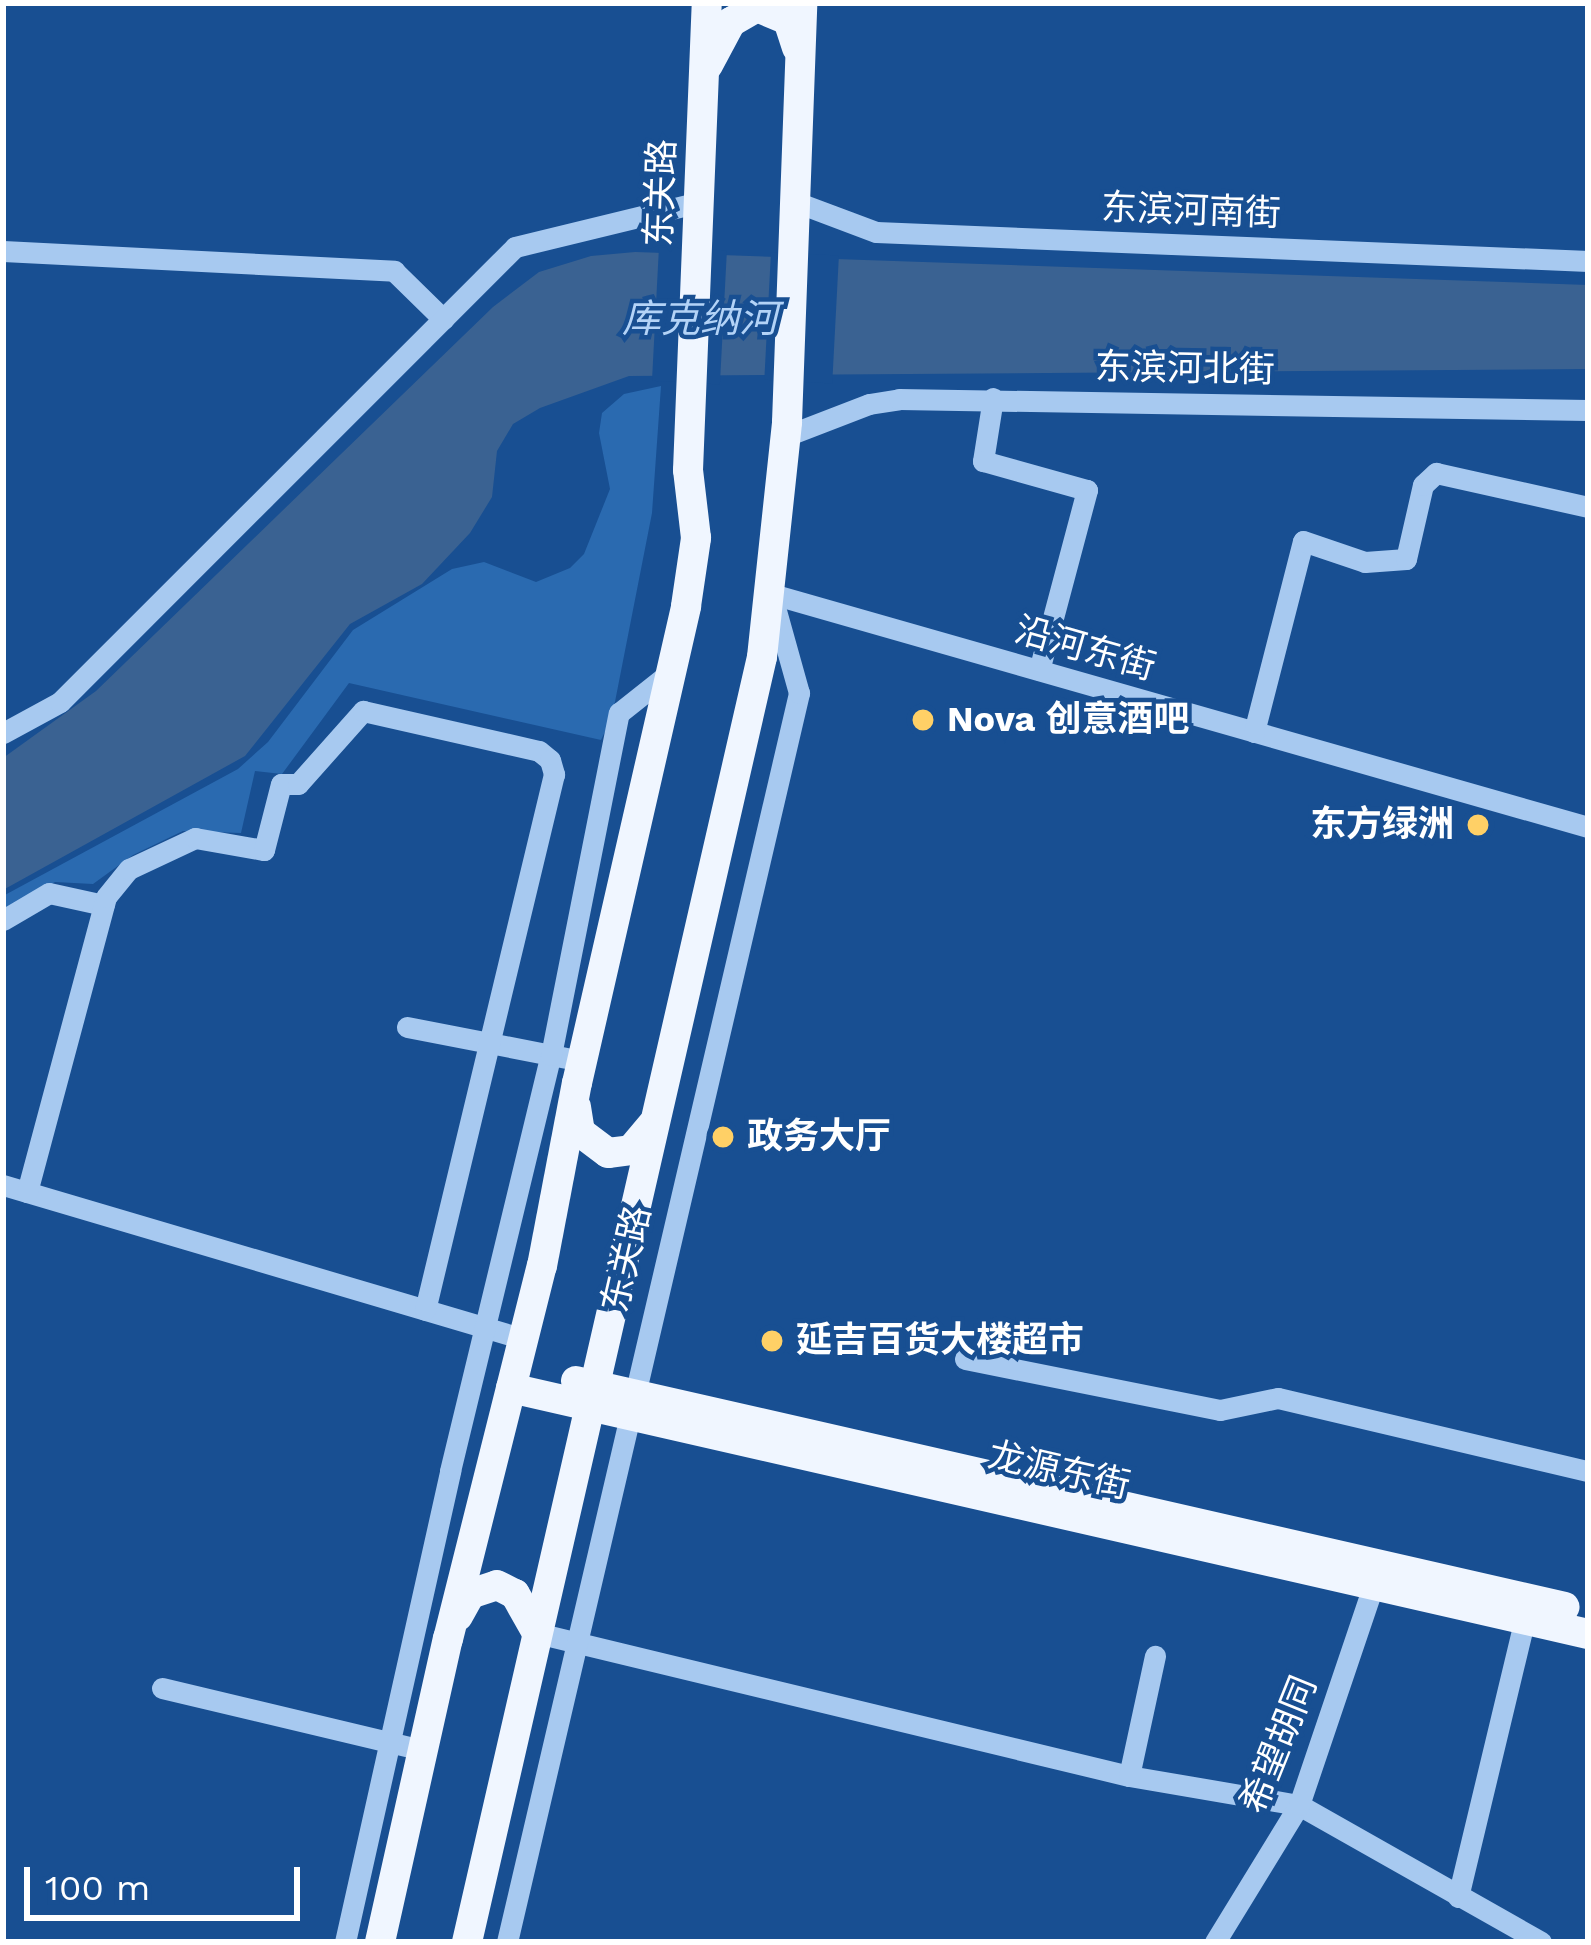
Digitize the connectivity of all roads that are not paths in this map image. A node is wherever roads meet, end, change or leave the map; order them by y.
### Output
1 (707, 3) edge
2 (802, 3) edge
3 (800, 66) junction
4 (704, 72) junction
5 (699, 202) junction
6 (796, 213) junction
7 (3, 251) edge
8 (1588, 261) edge
9 (442, 319) junction
10 (993, 398) junction
11 (1588, 410) edge
12 (787, 429) junction
13 (1588, 507) edge
14 (772, 594) junction
15 (1039, 670) junction
16 (673, 671) junction
17 (1254, 732) junction
18 (3, 733) edge
19 (1588, 827) edge
20 (104, 905) junction
21 (3, 920) edge
22 (407, 1027) dead end
23 (489, 1043) junction
24 (551, 1054) junction
25 (580, 1072) junction
26 (656, 1114) junction
27 (3, 1184) edge
28 (27, 1192) junction
29 (425, 1310) junction
30 (487, 1328) junction
31 (965, 1359) dead end
32 (517, 1365) junction
33 (592, 1395) junction
34 (633, 1404) junction
35 (1588, 1471) edge
36 (1377, 1572) junction
37 (1588, 1612) edge
38 (1525, 1618) junction
39 (537, 1633) junction
40 (1588, 1634) edge
41 (448, 1639) junction
42 (577, 1643) junction
43 (1154, 1656) dead end
44 (162, 1688) dead end
45 (390, 1742) junction
46 (423, 1750) junction
47 (1129, 1776) junction
48 (1299, 1805) junction
49 (1458, 1897) junction
50 (346, 1942) edge
51 (380, 1942) edge
52 (467, 1942) edge
53 (507, 1942) edge
54 (1215, 1942) edge
55 (1541, 1942) edge

1 - 4 main road, 东关路
2 - 3 main road, 东关路
3 - 4 main road
3 - 6 main road, 东关路
4 - 5 main road, 东关路
5 - 9 street
5 - 16 main road, 东关路
6 - 8 street, 东滨河南街
6 - 12 main road, 东关路
7 - 9 street
9 - 18 street
10 - 11 street, 东滨河北街
10 - 12 street, 东滨河北街
10 - 15 street
12 - 14 main road, 东关路
13 - 17 street
14 - 15 street, 沿河东街
14 - 26 main road, 东关路
14 - 34 street, 东关路
15 - 17 street, 沿河东街
16 - 24 street
16 - 25 main road, 东关路
17 - 19 street, 沿河东街
20 - 21 street
20 - 23 street
20 - 28 street
22 - 23 street
23 - 24 street
23 - 29 street
24 - 25 street
24 - 30 street
25 - 26 main road
25 - 32 main road, 东关路
26 - 33 main road, 东关路
27 - 28 street
28 - 29 street
29 - 30 street
30 - 32 street
30 - 45 street
31 - 35 street
32 - 33 main road, 龙源东街
32 - 41 main road, 东关路
33 - 34 main road, 龙源东街
33 - 39 main road, 东关路
34 - 36 main road, 龙源东街
34 - 42 street, 东关路
36 - 37 main road, 龙源东街
36 - 38 main road, 龙源东街
36 - 48 street, 希望胡同
38 - 40 main road, 龙源东街
38 - 49 street
39 - 41 main road
39 - 42 street
39 - 52 main road, 东关路
41 - 46 main road, 东关路
42 - 47 street
42 - 53 street, 东关路
43 - 47 street
44 - 45 street
45 - 46 street
45 - 50 street
46 - 51 main road, 东关路
47 - 48 street
48 - 49 street
48 - 54 street, 希望胡同
49 - 55 street

